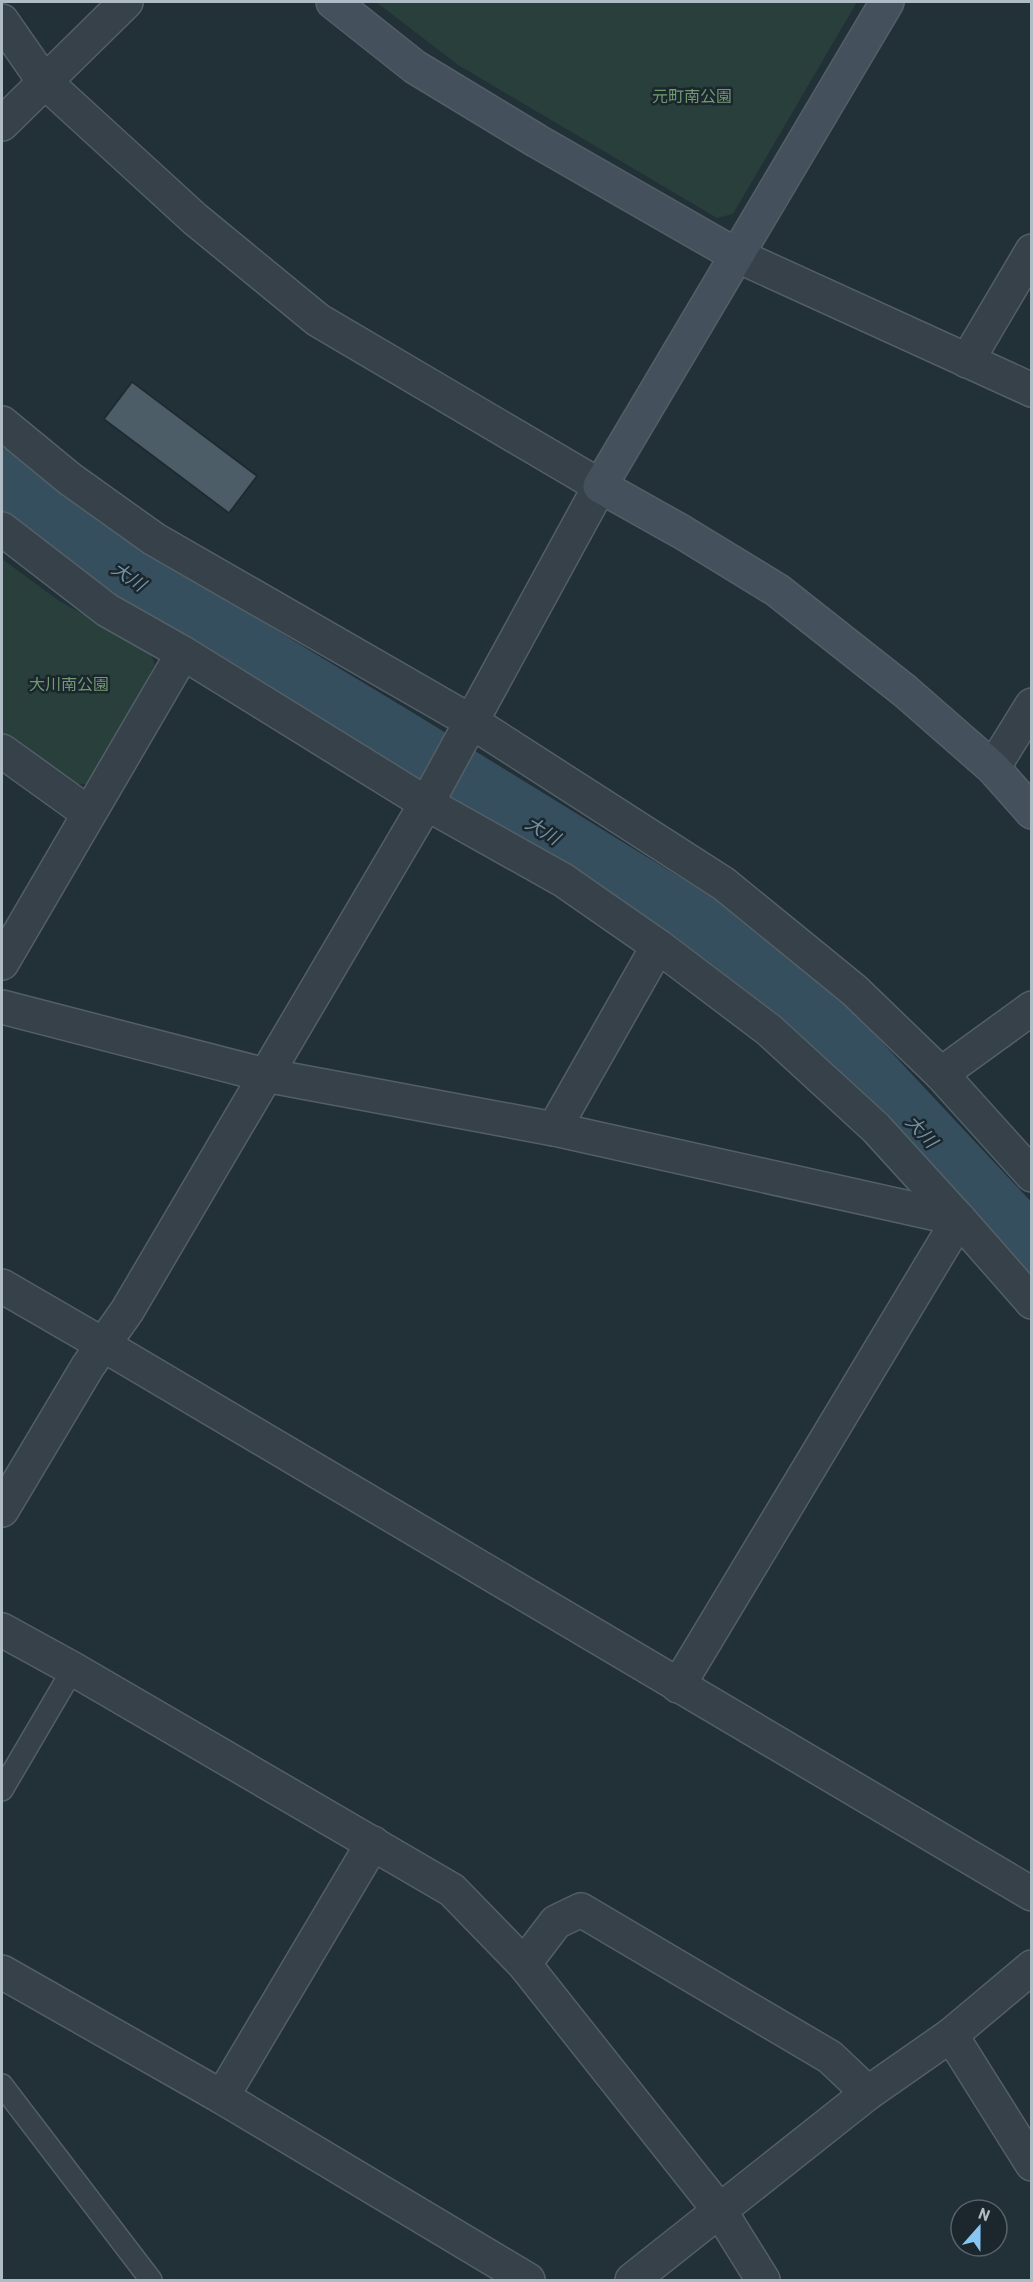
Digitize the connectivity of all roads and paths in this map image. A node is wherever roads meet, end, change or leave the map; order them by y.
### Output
1 (126, 2) edge
2 (333, 2) edge
3 (887, 2) edge
4 (2, 21) edge
5 (44, 80) junction
6 (2, 124) edge
7 (1032, 250) edge
8 (736, 255) junction
9 (967, 361) junction
10 (1032, 390) edge
11 (2, 423) edge
12 (600, 486) junction
13 (2, 529) edge
14 (183, 653) junction
15 (1032, 705) edge
16 (466, 730) junction
17 (2, 751) edge
18 (993, 768) junction
19 (429, 796) junction
20 (90, 812) junction
21 (1032, 812) edge
22 (658, 946) junction
23 (2, 963) edge
24 (2, 1007) edge
25 (1032, 1008) edge
26 (941, 1074) junction
27 (265, 1075) junction
28 (554, 1129) junction
29 (1032, 1175) edge
30 (959, 1219) junction
31 (2, 1286) edge
32 (1032, 1302) edge
33 (102, 1344) junction
34 (2, 1510) edge
35 (2, 1630) edge
36 (73, 1669) junction
37 (678, 1686) junction
38 (2, 1790) edge
39 (373, 1843) junction
40 (1032, 1894) edge
41 (524, 1964) junction
42 (1032, 1966) edge
43 (2, 1972) edge
44 (951, 2035) junction
45 (2, 2085) edge
46 (868, 2093) junction
47 (222, 2097) junction
48 (1032, 2164) edge
49 (720, 2211) junction
50 (151, 2280) edge
51 (528, 2280) edge
52 (632, 2280) edge
53 (763, 2280) edge

1 - 5 street
2 - 8 street
3 - 8 street
4 - 5 street
5 - 6 street
5 - 12 street
7 - 9 street
8 - 9 street
8 - 12 street
9 - 10 street
11 - 16 street
12 - 16 street
12 - 18 street
13 - 14 street
14 - 19 street
14 - 20 street
15 - 18 street
16 - 19 street
16 - 26 street
17 - 20 street
18 - 21 street
19 - 22 street
19 - 27 street
20 - 23 street
22 - 28 street
22 - 30 street
24 - 27 street
25 - 26 street
26 - 29 street
27 - 28 street
27 - 33 street
28 - 30 street
30 - 32 street
30 - 37 street
31 - 33 street
33 - 34 street
33 - 37 street
35 - 36 street
36 - 38 lane
36 - 39 street
37 - 40 street
39 - 41 street
39 - 47 street
41 - 46 street
41 - 49 street
42 - 44 street
43 - 47 street
44 - 46 street
44 - 48 street
45 - 50 lane
46 - 49 street
47 - 51 street
49 - 52 street
49 - 53 street

